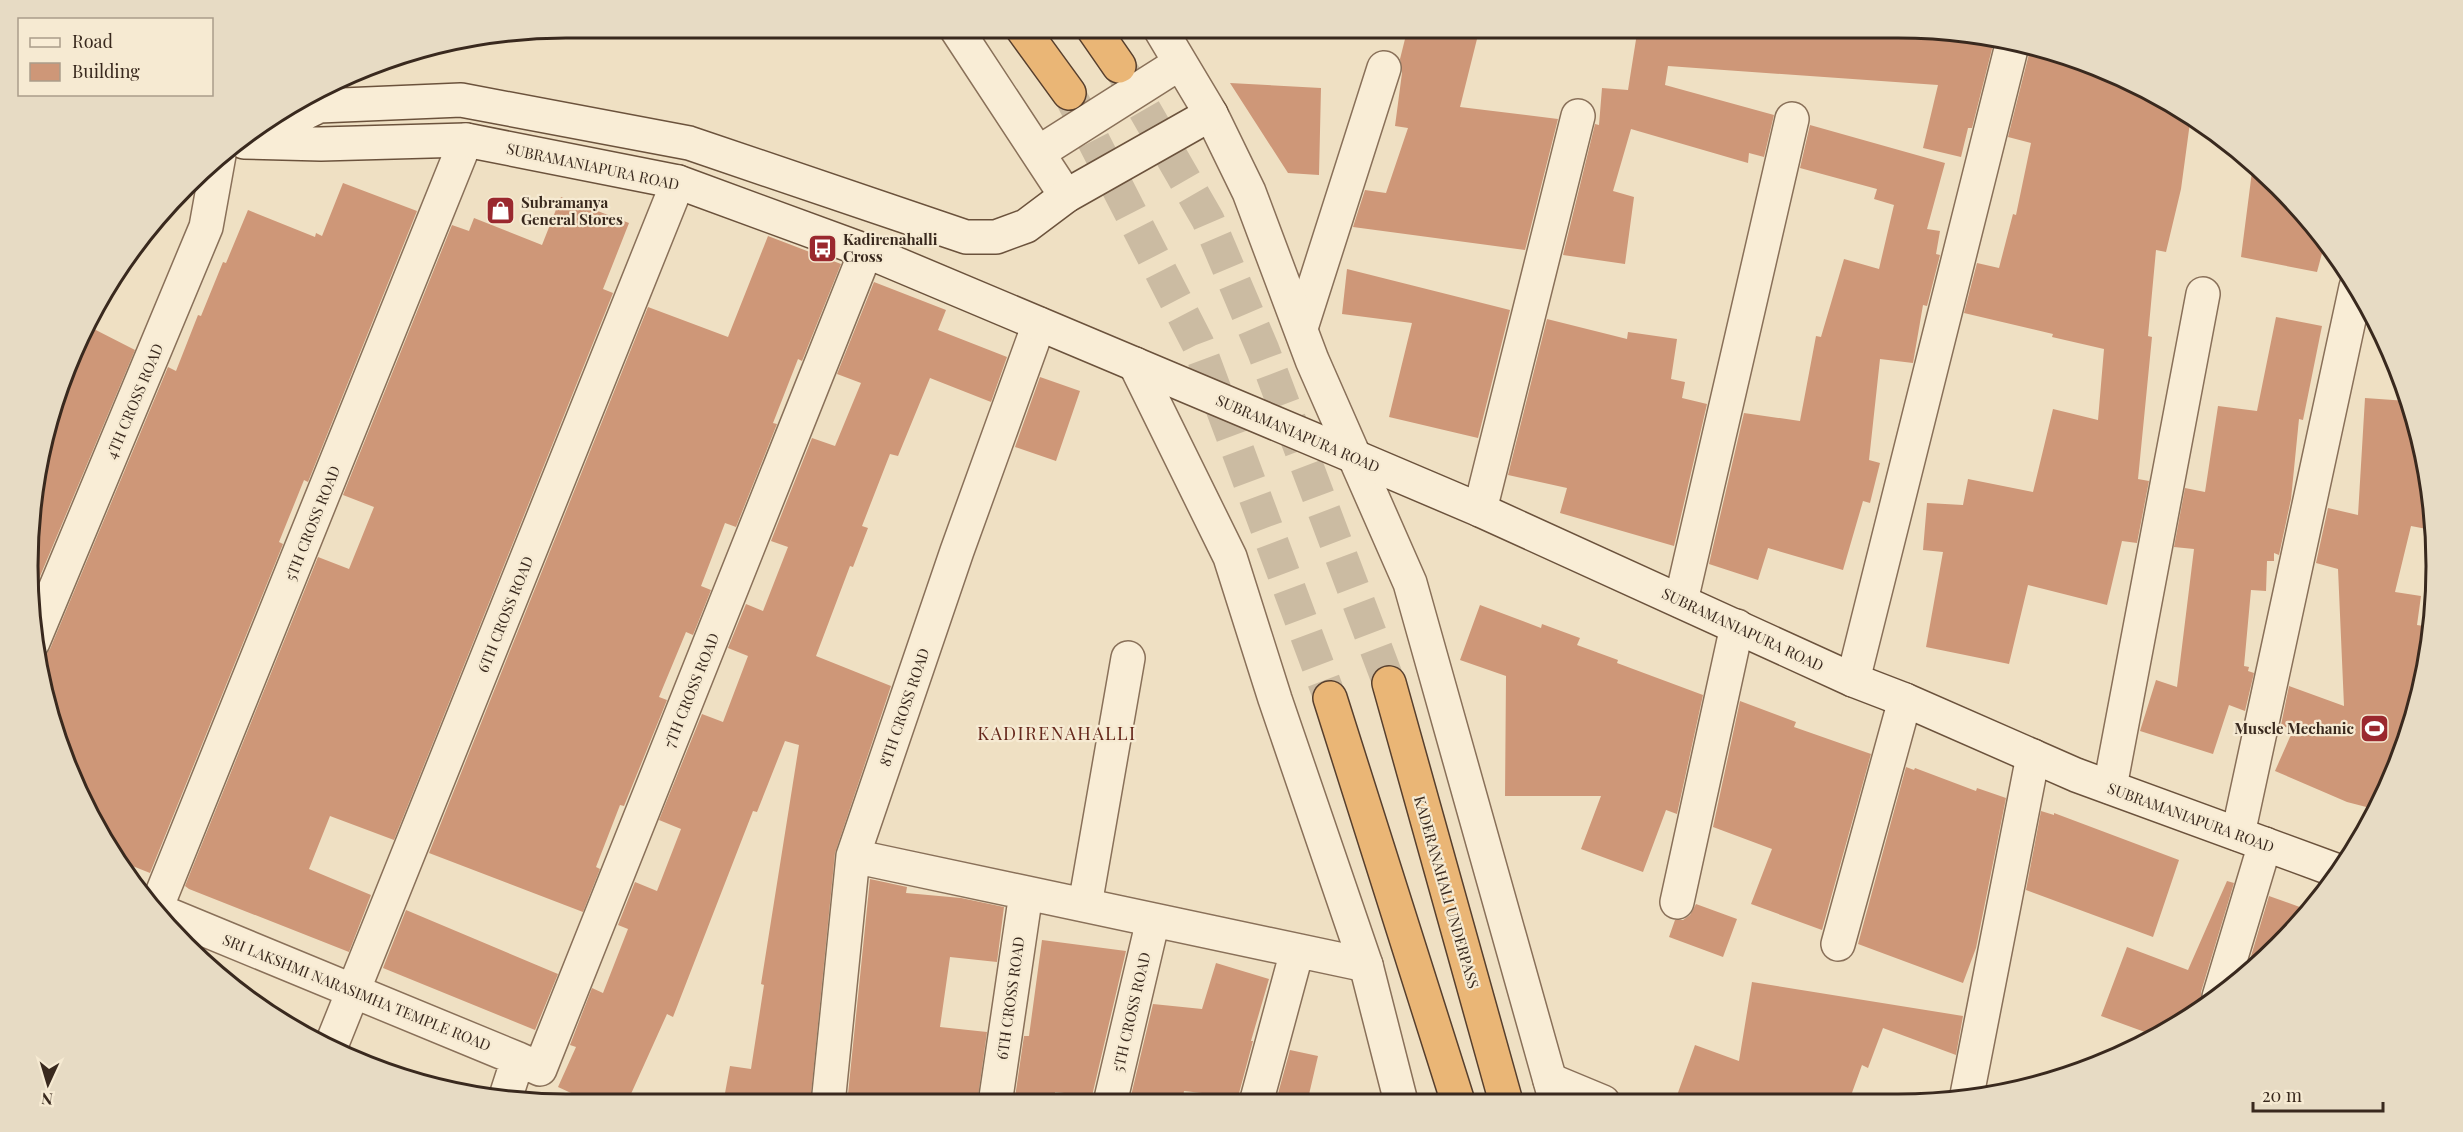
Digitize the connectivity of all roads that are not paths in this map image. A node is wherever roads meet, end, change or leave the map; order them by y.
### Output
1 (962, 38) edge
2 (1029, 38) edge
3 (1100, 38) edge
4 (1165, 38) edge
5 (2011, 50) edge
6 (1180, 63) junction
7 (1119, 66) tunnel mouth
8 (1384, 68) dead end
9 (1069, 93) tunnel mouth
10 (322, 97) edge
11 (319, 99) edge
12 (1211, 114) junction
13 (1578, 116) dead end
14 (1792, 119) dead end
15 (466, 140) junction
16 (321, 144) junction
17 (243, 148) edge
18 (1038, 153) junction
19 (225, 163) edge
20 (678, 182) junction
21 (1065, 196) junction
22 (866, 251) junction
23 (2203, 294) dead end
24 (2354, 300) edge
25 (1039, 324) junction
26 (1301, 328) junction
27 (1135, 364) junction
28 (1353, 456) junction
29 (1480, 510) junction
30 (1681, 600) junction
31 (41, 623) edge
32 (1737, 626) junction
33 (1128, 658) dead end
34 (1853, 680) junction
35 (1389, 682) tunnel mouth
36 (1330, 698) tunnel mouth
37 (1905, 700) junction
38 (2033, 756) junction
39 (2110, 788) junction
40 (2251, 839) junction
41 (853, 856) junction
42 (2330, 868) edge
43 (1026, 893) junction
44 (159, 902) edge
45 (1677, 902) dead end
46 (1085, 905) junction
47 (170, 915) edge
48 (1153, 920) junction
49 (1838, 944) dead end
50 (1297, 951) junction
51 (1366, 965) junction
52 (2222, 983) edge
53 (354, 991) junction
54 (333, 1041) edge
55 (518, 1059) junction
56 (1968, 1090) edge
57 (508, 1091) edge
58 (1553, 1091) edge
59 (829, 1094) edge
60 (996, 1094) edge
61 (1112, 1094) edge
62 (1258, 1094) edge
63 (1395, 1094) edge
64 (1455, 1094) edge
65 (1504, 1094) edge

1 - 18 street
2 - 9 highway
3 - 7 highway
4 - 6 street
5 - 34 street
6 - 12 street
6 - 18 street
8 - 26 street
10 - 21 street
11 - 16 street
12 - 21 street
12 - 26 street
13 - 29 street
14 - 30 street
15 - 16 street, SUBRAMANIAPURA ROAD
15 - 20 street, SUBRAMANIAPURA ROAD
15 - 44 street, 5TH CROSS ROAD
16 - 17 street, SUBRAMANIAPURA ROAD
18 - 21 street
19 - 31 street, 4TH CROSS ROAD
20 - 22 street, SUBRAMANIAPURA ROAD
20 - 53 street, 6TH CROSS ROAD
22 - 25 street, SUBRAMANIAPURA ROAD
22 - 55 street, 7TH CROSS ROAD
23 - 39 street
24 - 40 street
25 - 27 street, SUBRAMANIAPURA ROAD
25 - 41 street, 8TH CROSS ROAD
26 - 28 street
27 - 28 street, SUBRAMANIAPURA ROAD
27 - 51 street
28 - 29 street, SUBRAMANIAPURA ROAD
28 - 58 street
29 - 30 street, SUBRAMANIAPURA ROAD
30 - 32 street, SUBRAMANIAPURA ROAD
32 - 34 street, SUBRAMANIAPURA ROAD
32 - 45 street
33 - 46 street
34 - 37 street, SUBRAMANIAPURA ROAD
35 - 65 highway, KADERANAHALI UNDERPASS
36 - 64 highway
37 - 38 street, SUBRAMANIAPURA ROAD
37 - 49 street
38 - 39 street, SUBRAMANIAPURA ROAD
38 - 56 street
39 - 40 street, SUBRAMANIAPURA ROAD
40 - 42 street, SUBRAMANIAPURA ROAD
40 - 52 street
41 - 43 street
41 - 59 street, 8TH CROSS ROAD
43 - 46 street
43 - 60 street, 6TH CROSS ROAD
46 - 48 street
47 - 53 street, SRI LAKSHMI NARASIMHA TEMPLE ROAD
48 - 50 street
48 - 61 street, 5TH CROSS ROAD
50 - 51 street
50 - 62 street
51 - 63 street
53 - 54 street, 6TH CROSS ROAD
53 - 55 street, SRI LAKSHMI NARASIMHA TEMPLE ROAD
55 - 57 street

